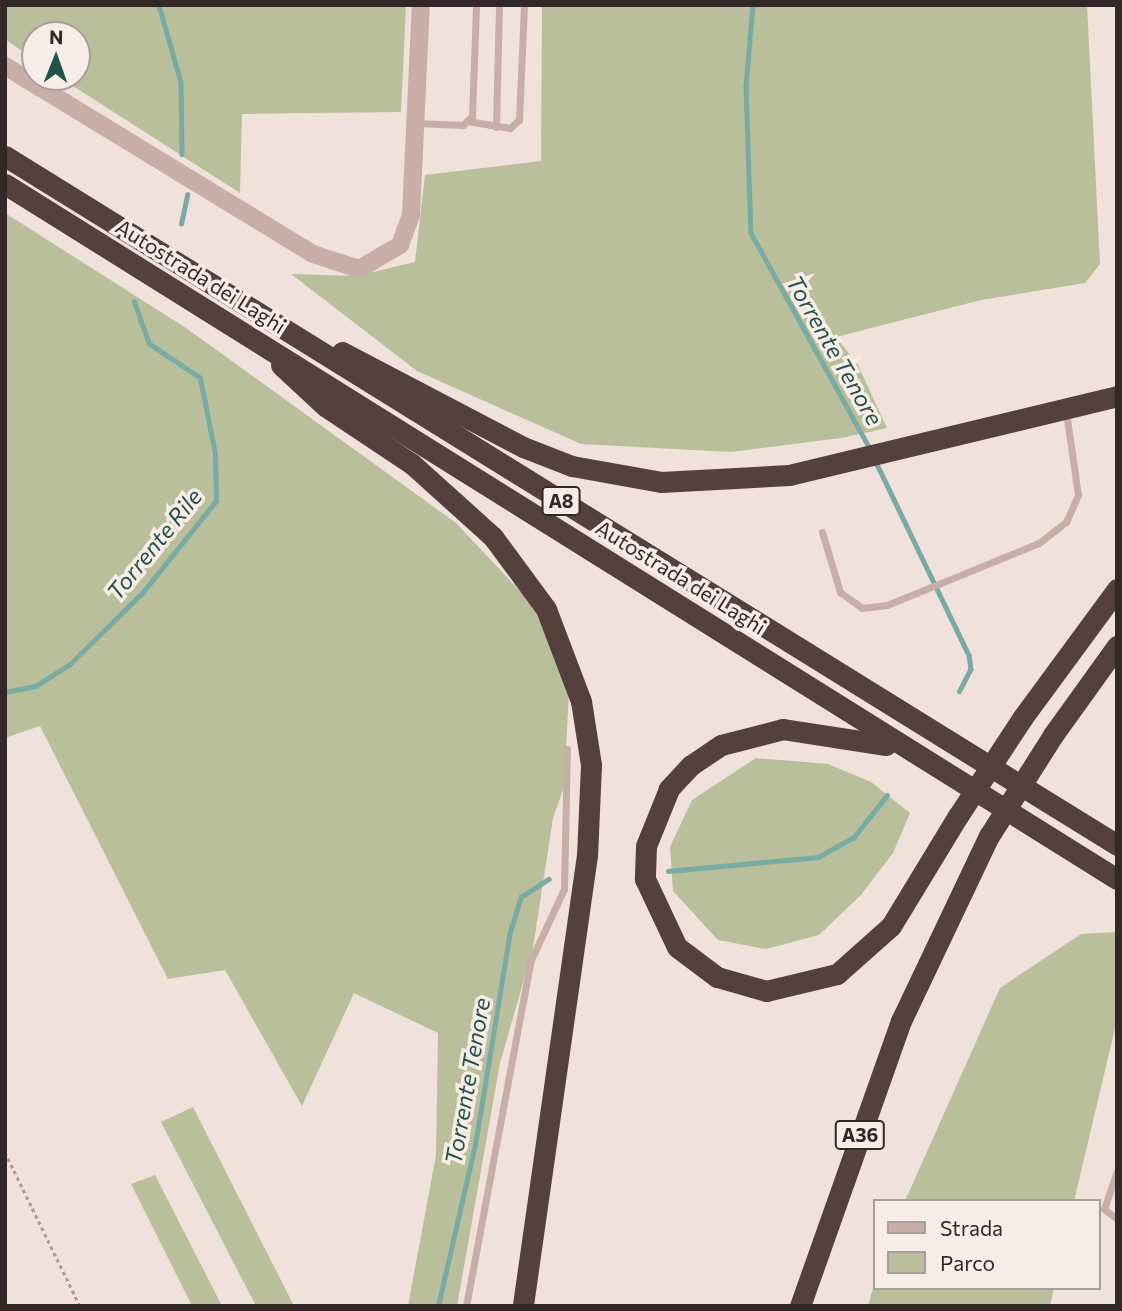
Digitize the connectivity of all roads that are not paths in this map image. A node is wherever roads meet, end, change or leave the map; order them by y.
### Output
1 (421, 5) edge
2 (476, 5) edge
3 (499, 5) edge
4 (524, 5) edge
5 (5, 66) edge
6 (467, 121) junction
7 (416, 123) junction
8 (496, 127) junction
9 (5, 156) edge
10 (5, 184) edge
11 (257, 313) junction
12 (244, 331) junction
13 (1117, 396) edge
14 (1066, 408) junction
15 (822, 532) dead end
16 (1117, 589) edge
17 (1117, 646) edge
18 (567, 750) dead end
19 (919, 757) junction
20 (1117, 845) edge
21 (1117, 879) edge
22 (1117, 1171) edge
23 (1117, 1219) edge
24 (466, 1306) edge
25 (523, 1306) edge
26 (800, 1306) edge

1 - 7 street
2 - 6 lane
3 - 8 lane
4 - 8 lane
5 - 7 street
6 - 7 lane
6 - 8 lane
9 - 11 highway, Autostrada dei Laghi / A8
10 - 12 highway, Autostrada dei Laghi / A8
11 - 14 highway
11 - 20 highway, Autostrada dei Laghi / A8
12 - 19 highway, Autostrada dei Laghi / A8
12 - 25 highway
13 - 14 highway
14 - 15 lane
16 - 19 highway, bridge
17 - 26 highway, A36, bridge
18 - 24 lane
19 - 21 highway, Autostrada dei Laghi / A8
22 - 23 lane

